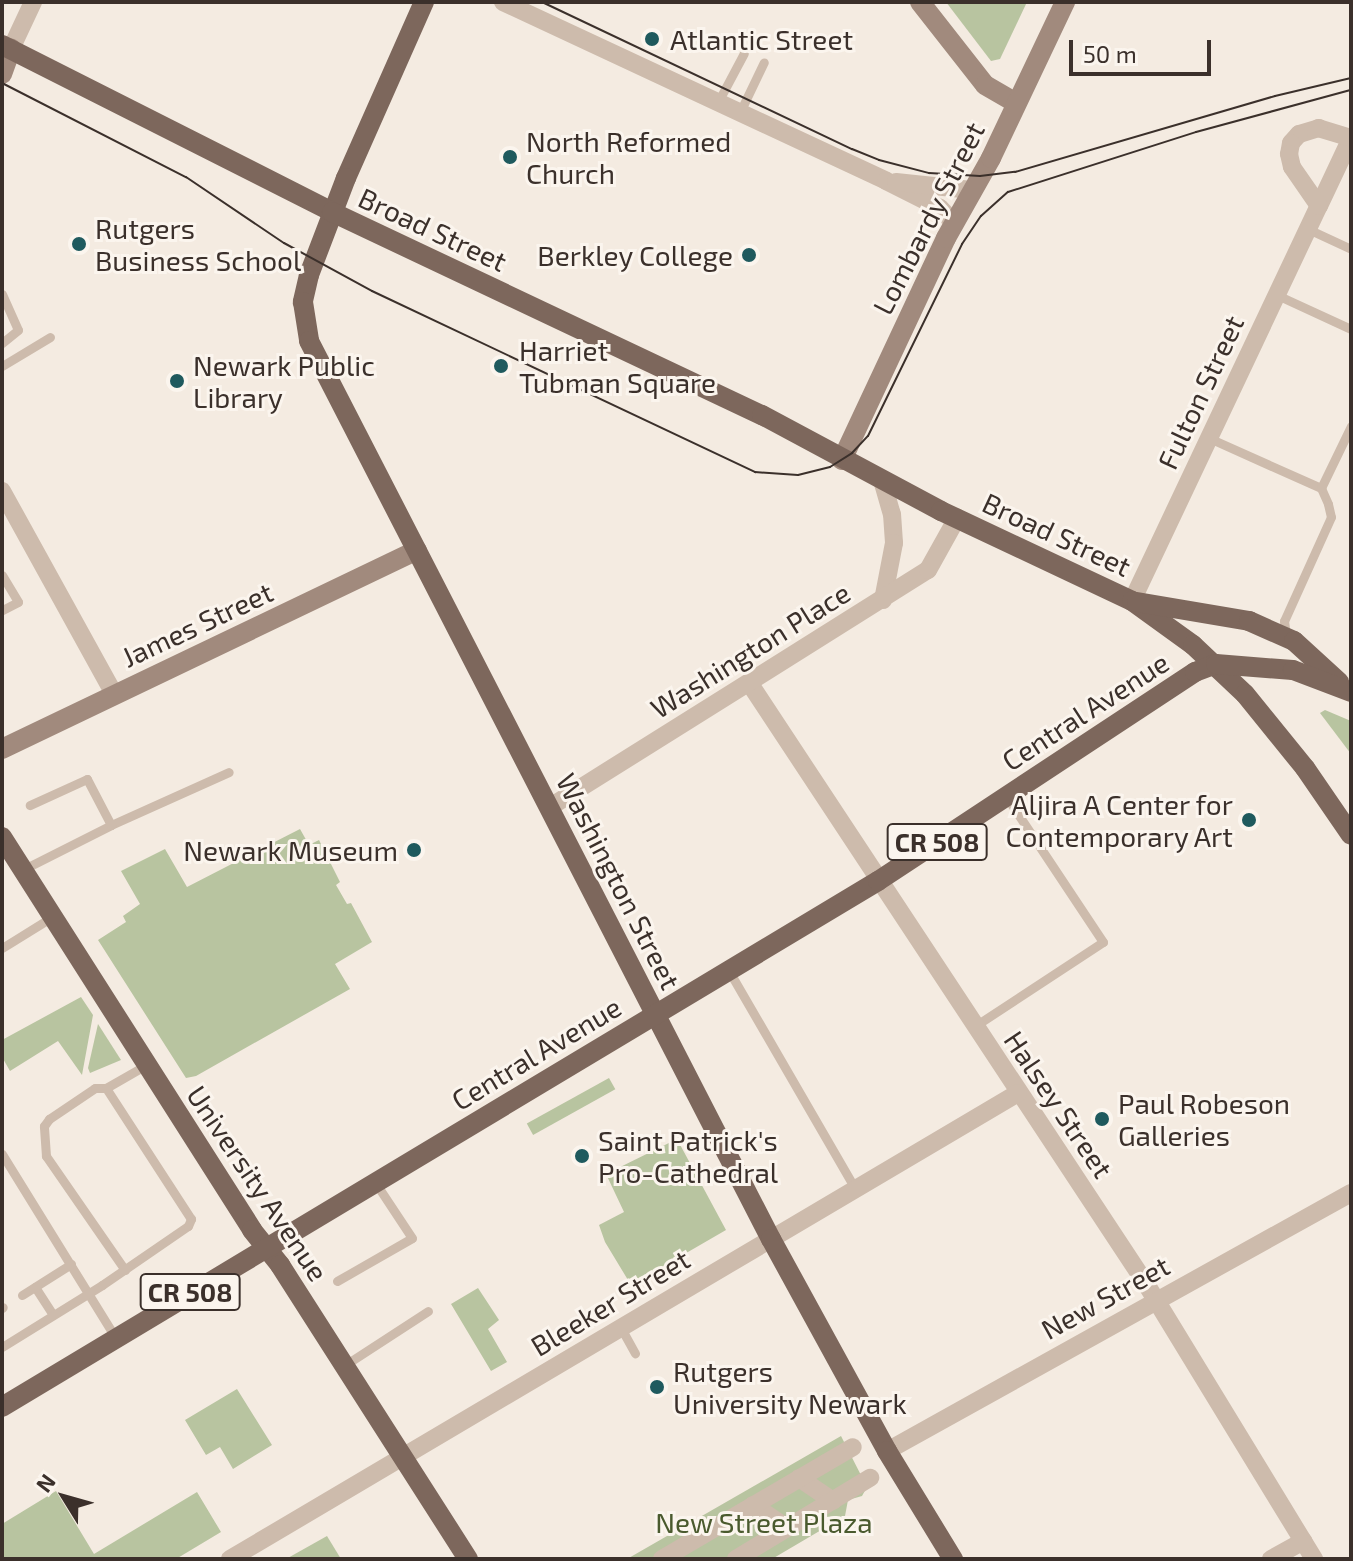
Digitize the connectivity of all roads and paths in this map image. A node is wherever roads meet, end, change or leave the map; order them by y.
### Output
1 (33, 2) edge
2 (424, 2) edge
3 (503, 2) edge
4 (920, 2) edge
5 (1065, 2) edge
6 (7, 47) edge
7 (744, 53) dead end
8 (764, 62) dead end
9 (2, 74) edge
10 (718, 102) junction
11 (1016, 103) junction
12 (740, 112) junction
13 (1351, 138) edge
14 (886, 181) junction
15 (972, 190) junction
16 (1319, 206) junction
17 (332, 212) junction
18 (954, 223) junction
19 (1308, 229) junction
20 (1351, 249) edge
21 (2, 294) edge
22 (1277, 295) junction
23 (1351, 329) edge
24 (50, 337) dead end
25 (2, 343) edge
26 (2, 366) edge
27 (1351, 426) edge
28 (1209, 438) junction
29 (842, 460) junction
30 (882, 480) junction
31 (1321, 488) junction
32 (3, 494) edge
33 (957, 518) junction
34 (417, 550) junction
35 (2, 575) edge
36 (883, 600) junction
37 (1132, 601) junction
38 (2, 610) edge
39 (1286, 636) junction
40 (1216, 664) junction
41 (750, 684) junction
42 (1350, 691) edge
43 (114, 694) junction
44 (2, 749) edge
45 (229, 772) dead end
46 (1006, 796) junction
47 (30, 805) dead end
48 (550, 807) junction
49 (111, 825) junction
50 (1351, 835) edge
51 (2, 837) edge
52 (22, 870) junction
53 (878, 881) junction
54 (52, 917) junction
55 (2, 948) edge
56 (729, 971) junction
57 (655, 1016) junction
58 (974, 1027) junction
59 (146, 1065) junction
60 (106, 1088) junction
61 (1018, 1093) junction
62 (2, 1154) edge
63 (375, 1182) junction
64 (856, 1190) junction
65 (1351, 1193) edge
66 (771, 1239) junction
67 (265, 1247) junction
68 (71, 1264) junction
69 (125, 1270) junction
70 (337, 1281) dead end
71 (35, 1287) junction
72 (90, 1293) junction
73 (22, 1295) dead end
74 (1156, 1300) junction
75 (428, 1311) dead end
76 (53, 1315) junction
77 (621, 1328) junction
78 (115, 1337) junction
79 (2, 1347) edge
80 (635, 1353) dead end
81 (345, 1365) junction
82 (2, 1407) edge
83 (853, 1447) dead end
84 (887, 1451) junction
85 (403, 1457) junction
86 (799, 1478) junction
87 (870, 1478) dead end
88 (833, 1501) junction
89 (753, 1505) junction
90 (787, 1528) junction
91 (1303, 1541) junction
92 (684, 1554) edge
93 (230, 1559) edge
94 (468, 1559) edge
95 (662, 1559) edge
96 (736, 1559) edge
97 (953, 1559) edge
98 (1271, 1559) edge
99 (1314, 1559) edge

1 - 6 street
2 - 17 main road, Washington Street
3 - 10 street
4 - 11 street
5 - 11 street, Lombardy Street
6 - 9 street
6 - 17 main road, Broad Street
7 - 10 lane
8 - 12 lane
10 - 12 street
11 - 15 street, Lombardy Street
12 - 14 street
13 - 16 street, Fulton Street
13 - 16 street, Fulton Street
14 - 15 street
14 - 18 street
15 - 18 street, Lombardy Street
16 - 19 street, Fulton Street
17 - 29 main road, Broad Street
17 - 34 main road, Washington Street
18 - 29 street, Lombardy Street
19 - 20 lane
19 - 22 street, Fulton Street
21 - 25 lane
22 - 23 lane
22 - 28 street, Fulton Street
24 - 26 lane
27 - 31 lane
28 - 31 lane
28 - 37 street, Fulton Street
29 - 30 main road, Broad Street
30 - 33 main road, Broad Street
30 - 36 street
31 - 39 lane
32 - 43 street
33 - 36 street, Washington Place
33 - 37 main road, Broad Street
34 - 43 street, James Street
34 - 48 main road, Washington Street
35 - 38 lane
36 - 41 street, Washington Place
37 - 39 main road
37 - 40 main road
39 - 42 main road
40 - 42 main road, CR 508
40 - 46 main road, Central Avenue / CR 508
40 - 50 main road
41 - 48 street, Washington Place
41 - 53 street, Halsey Street
43 - 44 street, James Street
45 - 49 lane
46 - 53 main road, Central Avenue / CR 508
46 - 58 lane
47 - 49 lane
48 - 57 main road, Washington Street
49 - 52 lane
51 - 52 main road, University Avenue
52 - 54 main road, University Avenue
53 - 56 main road, Central Avenue / CR 508
53 - 58 street, Halsey Street
54 - 55 lane
54 - 59 main road, University Avenue
56 - 57 main road, Central Avenue / CR 508
56 - 64 lane
57 - 63 main road, Central Avenue / CR 508
57 - 66 main road, Washington Street
58 - 61 street, Halsey Street
59 - 60 lane
59 - 67 main road, University Avenue
60 - 69 lane
60 - 69 lane
61 - 64 street, Bleeker Street
61 - 74 street, Halsey Street
62 - 68 lane
63 - 67 main road, Central Avenue / CR 508
63 - 70 lane
64 - 66 street, Bleeker Street
65 - 74 street, New Street
66 - 77 street, Bleeker Street
66 - 84 main road, Washington Street
67 - 78 main road, Central Avenue / CR 508
67 - 81 main road, University Avenue
68 - 71 lane
68 - 72 lane
69 - 72 lane
71 - 73 lane
71 - 76 lane
72 - 76 lane
72 - 78 lane
74 - 84 street, New Street
74 - 91 street, Halsey Street
75 - 81 lane
76 - 79 lane
77 - 80 lane
77 - 85 street, Bleeker Street
78 - 82 main road, Central Avenue / CR 508
81 - 85 main road, University Avenue
83 - 86 street
84 - 97 main road, Washington Street
85 - 93 street, Bleeker Street
85 - 94 main road, University Avenue
86 - 88 street
86 - 89 street
87 - 88 street
88 - 90 street
89 - 90 street
89 - 92 street
90 - 96 street
91 - 98 street
91 - 99 street, Halsey Street
92 - 95 street

